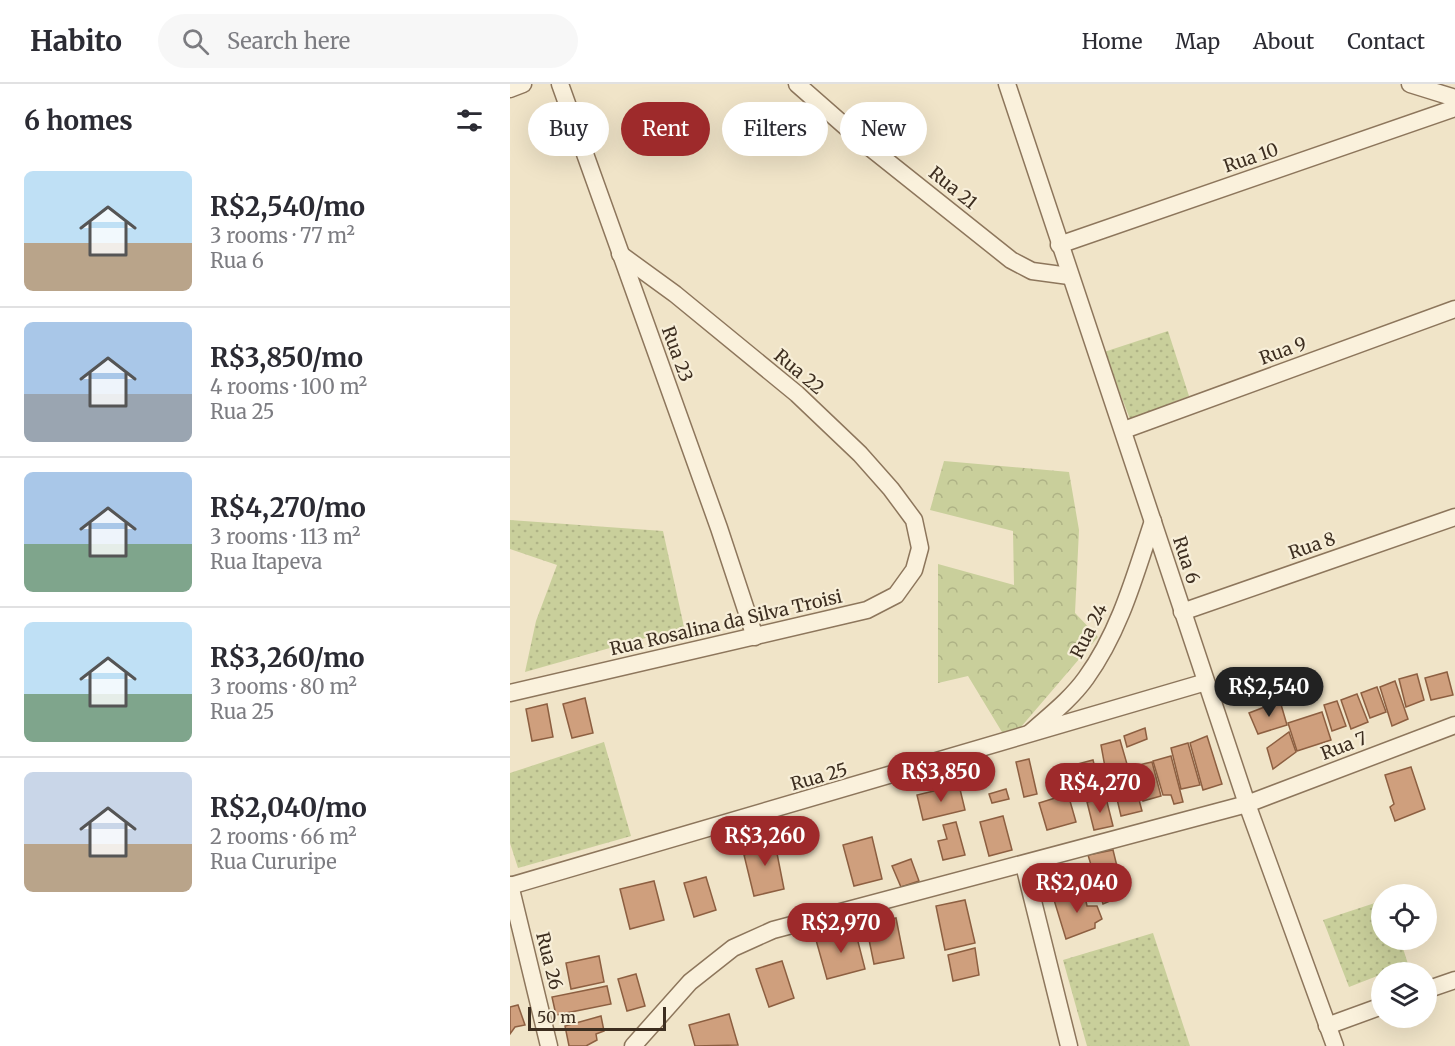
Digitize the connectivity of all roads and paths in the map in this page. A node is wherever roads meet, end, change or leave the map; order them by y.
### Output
1 (524, 84) edge
2 (560, 84) edge
3 (797, 84) edge
4 (1007, 84) edge
5 (1410, 84) edge
6 (510, 89) edge
7 (1455, 98) edge
8 (1455, 108) edge
9 (1059, 245) junction
10 (620, 254) junction
11 (1069, 276) junction
12 (1455, 309) edge
13 (1124, 430) junction
14 (1455, 517) edge
15 (1153, 520) junction
16 (920, 548) joint
17 (1182, 612) junction
18 (755, 637) junction
19 (1206, 682) junction
20 (510, 693) edge
21 (1455, 725) edge
22 (1025, 738) junction
23 (1246, 804) junction
24 (1024, 865) junction
25 (510, 885) edge
26 (1455, 980) edge
27 (1437, 986) edge
28 (1371, 1010) edge
29 (1327, 1026) junction
30 (549, 1046) edge
31 (633, 1046) edge
32 (1069, 1046) edge
33 (1335, 1046) edge

1 - 6 street
2 - 10 street, Rua 23
3 - 11 street, Rua 21
4 - 9 street, Rua 6
5 - 7 street
8 - 9 street, Rua 10
9 - 11 street, Rua 6
10 - 16 street, Rua 22
10 - 18 street, Rua 23
11 - 13 street, Rua 6
12 - 13 street, Rua 9
13 - 15 street, Rua 6
14 - 17 street, Rua 8
15 - 17 street, Rua 6
15 - 22 street, Rua 24
16 - 18 street, Rua Rosalina da Silva Troisi
17 - 19 street, Rua 6
18 - 20 street, Rua Rosalina da Silva Troisi
19 - 22 street, Rua 25
19 - 23 street, Rua 6
21 - 23 street, Rua 7
22 - 25 street, Rua 25
23 - 24 street, Rua 7
23 - 29 street, Rua 6
24 - 31 street, Rua 7
24 - 32 street
25 - 30 street, Rua 26
26 - 27 street
28 - 29 street
29 - 33 street, Rua 6

